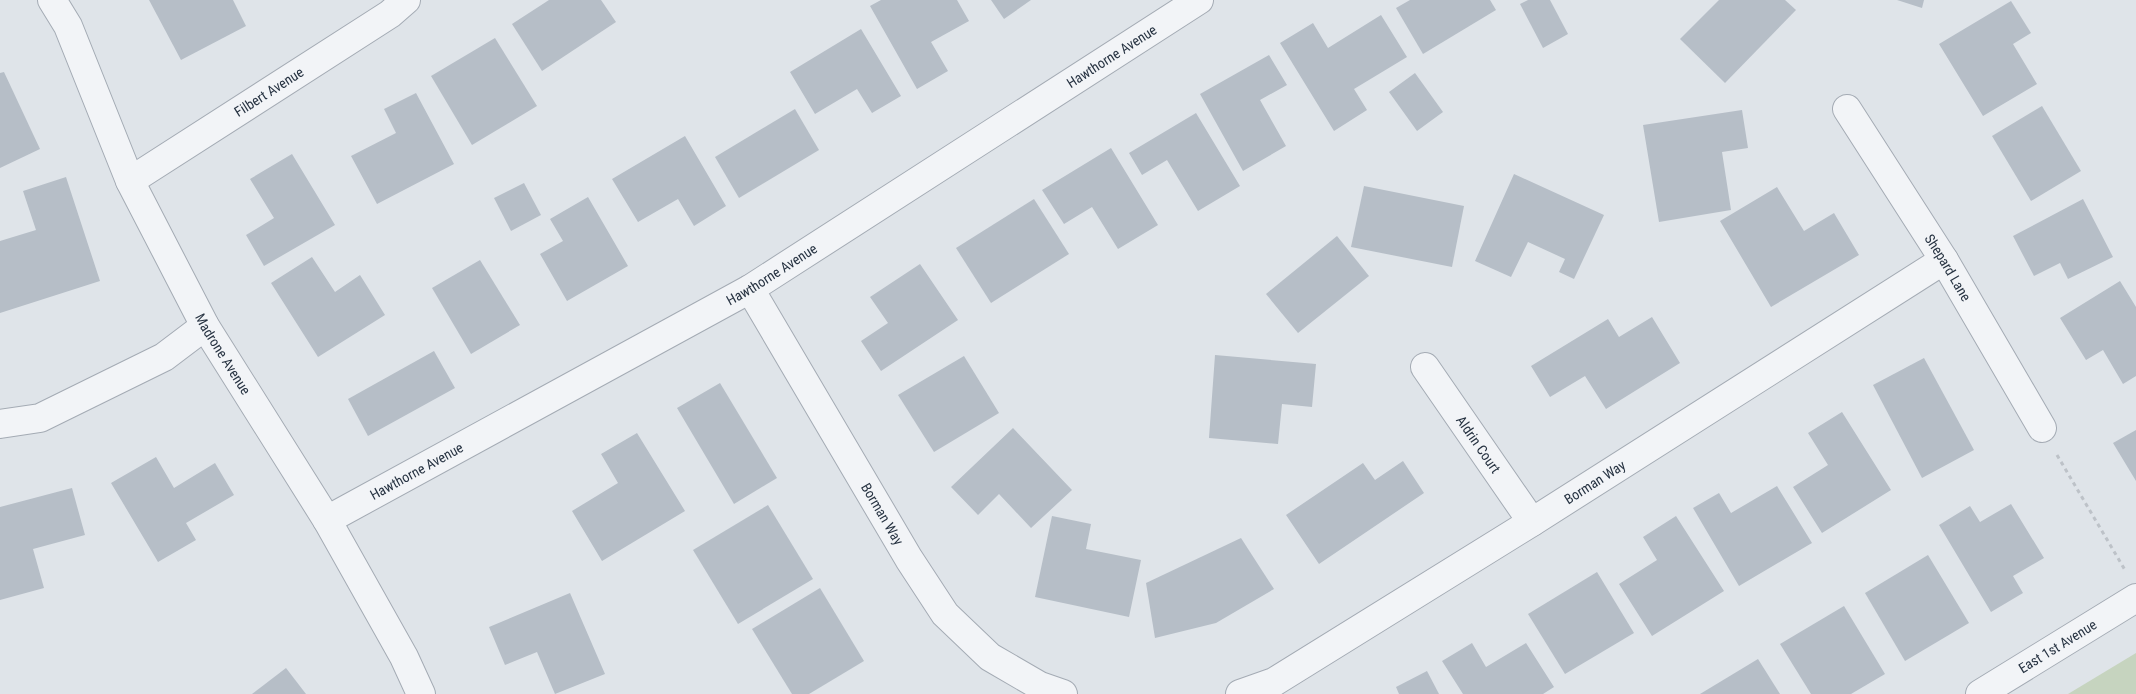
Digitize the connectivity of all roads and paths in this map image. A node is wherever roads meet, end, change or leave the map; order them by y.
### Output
1 (52, 0) edge
2 (406, 0) edge
3 (1199, 0) edge
4 (1847, 109) dead end
5 (130, 181) junction
6 (1944, 260) junction
7 (750, 289) junction
8 (205, 326) junction
9 (1426, 366) dead end
10 (0, 424) edge
11 (2042, 428) joint
12 (327, 520) junction
13 (1532, 522) junction
14 (2131, 586) edge
15 (421, 694) edge
16 (1064, 694) edge
17 (1240, 694) edge
18 (1980, 694) edge

1 - 5 street, Madrone Avenue
2 - 5 street, Filbert Avenue
3 - 7 street, Hawthorne Avenue
4 - 6 street, Shepard Lane
5 - 8 street, Madrone Avenue
6 - 11 street, Shepard Lane
6 - 13 street, Borman Way
7 - 12 street, Hawthorne Avenue
7 - 16 street, Borman Way
8 - 10 street
8 - 12 street, Madrone Avenue
9 - 13 street, Aldrin Court
11 - 14 path
12 - 15 street, Madrone Avenue
13 - 17 street, Borman Way
14 - 18 street, East 1st Avenue

